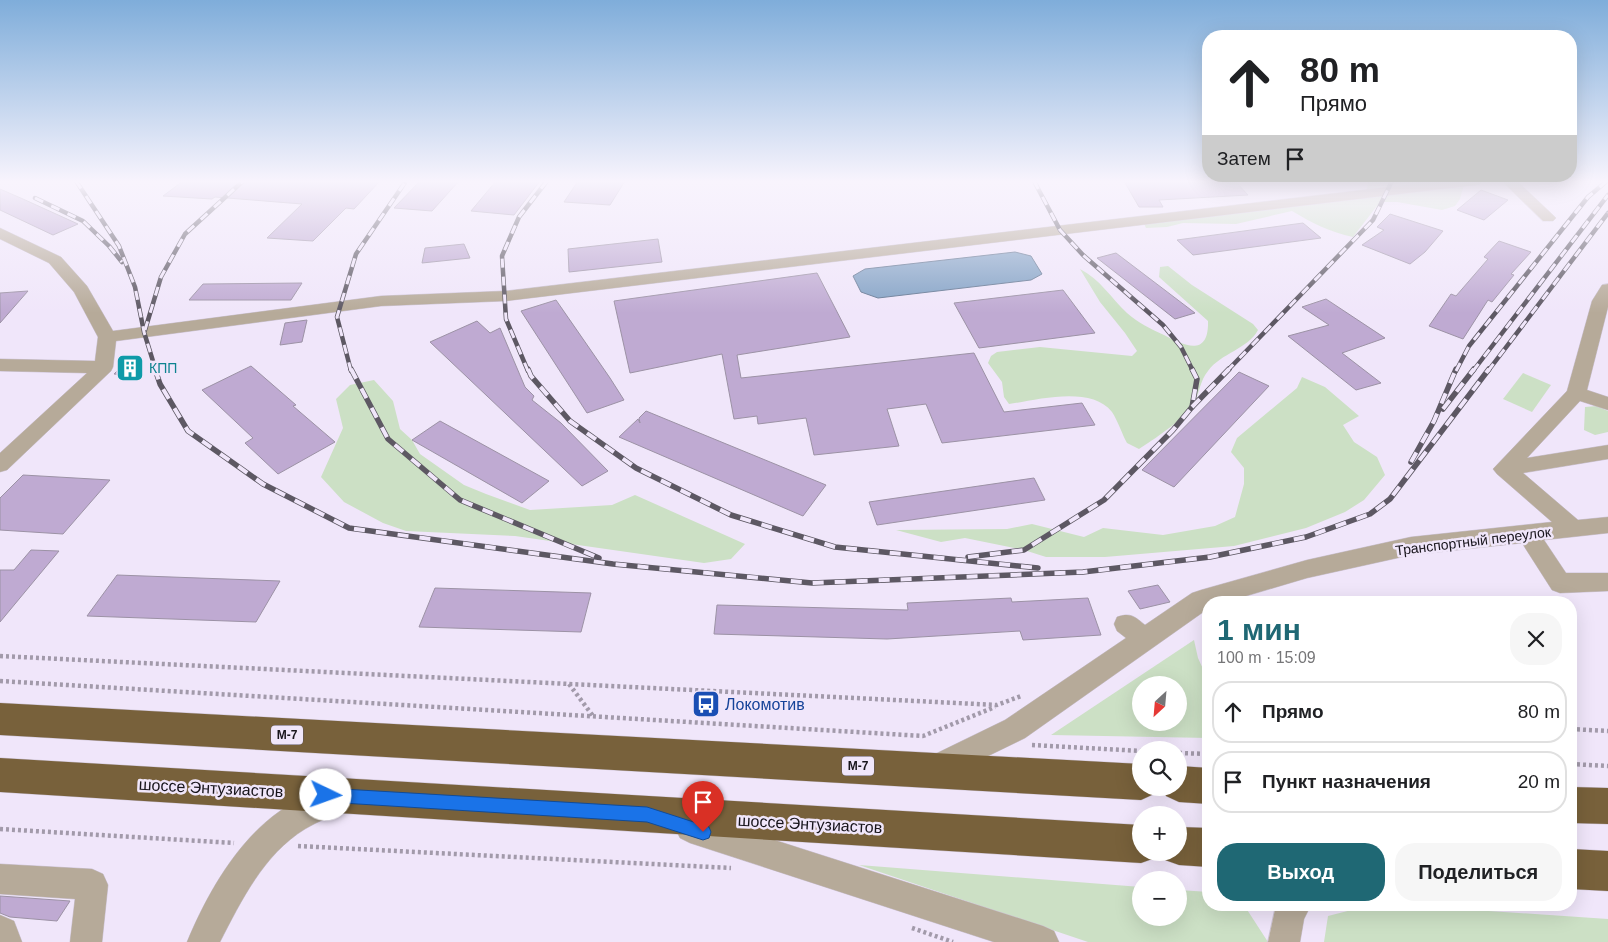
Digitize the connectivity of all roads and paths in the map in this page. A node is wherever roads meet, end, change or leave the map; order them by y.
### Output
1 (1104, 225) edge
2 (2, 242) edge
3 (1608, 289) edge
4 (107, 337) junction
5 (0, 365) edge
6 (104, 367) junction
7 (1576, 393) junction
8 (1608, 404) edge
9 (1608, 452) edge
10 (0, 465) edge
11 (1504, 469) junction
12 (1608, 525) edge
13 (1573, 528) junction
14 (1528, 534) junction
15 (1257, 579) junction
16 (1608, 582) edge
17 (1212, 596) edge
18 (1239, 596) edge
19 (1202, 600) edge
20 (0, 656) edge
21 (0, 681) edge
22 (569, 683) junction
23 (1024, 694) dead end
24 (997, 705) junction
25 (593, 716) junction
26 (0, 719) edge
27 (1577, 729) edge
28 (1608, 731) edge
29 (1028, 745) dead end
30 (1132, 751) edge
31 (1187, 753) edge
32 (1202, 754) edge
33 (1577, 764) edge
34 (1608, 766) edge
35 (930, 770) junction
36 (0, 775) edge
37 (1132, 781) edge
38 (1187, 785) edge
39 (1202, 786) edge
40 (345, 796) junction
41 (1577, 805) edge
42 (1608, 806) edge
43 (647, 814) junction
44 (0, 829) edge
45 (1132, 843) edge
46 (264, 844) junction
47 (1187, 847) edge
48 (1202, 848) edge
49 (736, 868) dead end
50 (1577, 869) edge
51 (1608, 871) edge
52 (0, 879) edge
53 (1290, 911) edge
54 (908, 926) dead end
55 (0, 931) edge
56 (6, 942) edge
57 (86, 942) edge
58 (203, 942) edge
59 (954, 942) edge
60 (1043, 942) edge
61 (1284, 942) edge

1 - 4 street
2 - 4 street
3 - 7 street
4 - 6 street
5 - 6 street
6 - 10 street
7 - 8 street
7 - 11 street
9 - 11 street
11 - 13 street
12 - 13 street, Транспортный переулок
13 - 14 street, Транспортный переулок
14 - 15 street, Транспортный переулок
14 - 16 street
15 - 17 street, Транспортный переулок
15 - 18 street
19 - 35 street, Транспортный переулок
20 - 22 path
21 - 25 path
22 - 24 path
22 - 25 path
23 - 24 path
24 - 25 path
26 - 35 highway, М-7
27 - 28 path
29 - 30 path
31 - 32 path
33 - 34 path
35 - 37 highway, М-7
36 - 40 highway, шоссе Энтузиастов
38 - 39 highway
40 - 43 highway, шоссе Энтузиастов
40 - 46 street
41 - 42 highway
43 - 45 highway, шоссе Энтузиастов
43 - 60 street
44 - 46 path
46 - 49 path
46 - 58 street
47 - 48 highway
50 - 51 highway
52 - 57 street
53 - 61 street
54 - 59 path
55 - 56 street

